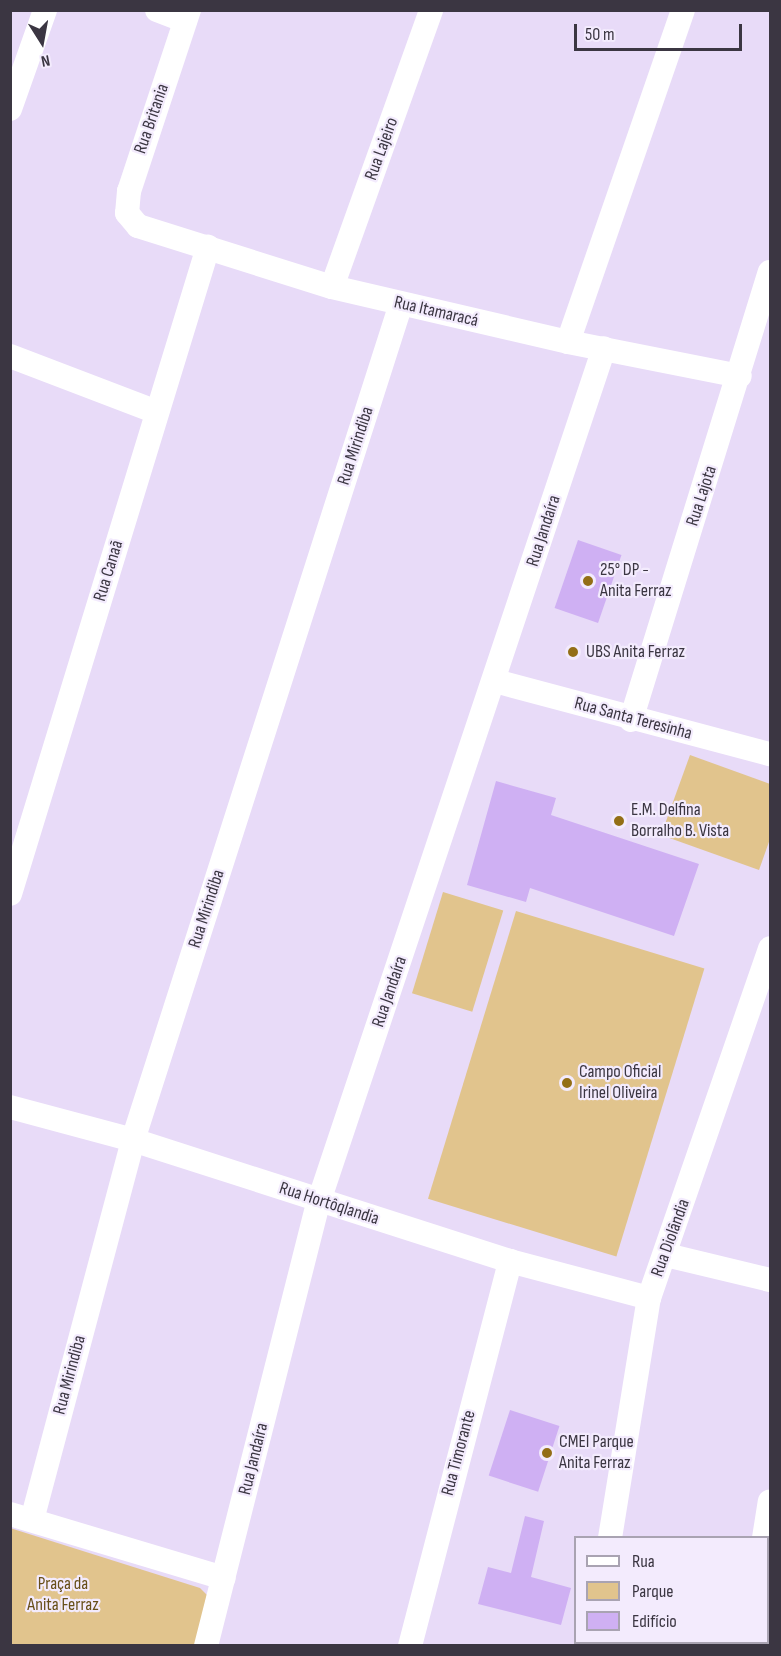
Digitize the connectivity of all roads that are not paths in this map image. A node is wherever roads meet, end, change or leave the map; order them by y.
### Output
1 (45, 10) edge
2 (157, 10) edge
3 (431, 10) edge
4 (683, 10) edge
5 (187, 16) edge
6 (10, 109) edge
7 (138, 226) joint
8 (208, 248) junction
9 (771, 272) edge
10 (332, 287) junction
11 (401, 304) junction
12 (567, 342) junction
13 (604, 348) junction
14 (10, 356) edge
15 (740, 376) junction
16 (157, 412) junction
17 (495, 681) junction
18 (631, 720) junction
19 (771, 754) edge
20 (10, 894) edge
21 (771, 948) edge
22 (10, 1107) edge
23 (133, 1140) junction
24 (319, 1201) junction
25 (666, 1255) junction
26 (510, 1261) junction
27 (771, 1280) edge
28 (649, 1298) junction
29 (771, 1501) edge
30 (21, 1517) edge
31 (610, 1536) edge
32 (764, 1536) edge
33 (224, 1578) junction
34 (206, 1646) edge
35 (410, 1646) edge

1 - 6 street
2 - 5 street
3 - 10 street, Rua Lajeiro
4 - 12 street
5 - 7 street, Rua Britania
7 - 8 street, Rua Itamaracá
8 - 10 street, Rua Itamaracá
8 - 16 street, Rua Canaã
9 - 15 street, Rua Lajota
10 - 11 street, Rua Itamaracá
11 - 12 street, Rua Itamaracá
11 - 23 street, Rua Mirindiba
12 - 13 street, Rua Itamaracá
13 - 15 street, Rua Itamaracá
13 - 17 street, Rua Jandaíra
14 - 16 street
15 - 18 street, Rua Lajota
16 - 20 street, Rua Canaã
17 - 18 street, Rua Santa Teresinha
17 - 24 street, Rua Jandaíra
18 - 19 street, Rua Santa Teresinha
21 - 25 street, Rua Diolândia
22 - 23 street, Rua Hortôqlandia
23 - 24 street, Rua Hortôqlandia
23 - 30 street, Rua Mirindiba
24 - 26 street, Rua Hortôqlandia
24 - 33 street, Rua Jandaíra
25 - 27 street
25 - 28 street, Rua Diolândia
26 - 28 street, Rua Hortôqlandia
26 - 35 street, Rua Timorante
28 - 31 street, Rua Diolândia
29 - 32 street
30 - 33 street
33 - 34 street, Rua Jandaíra

